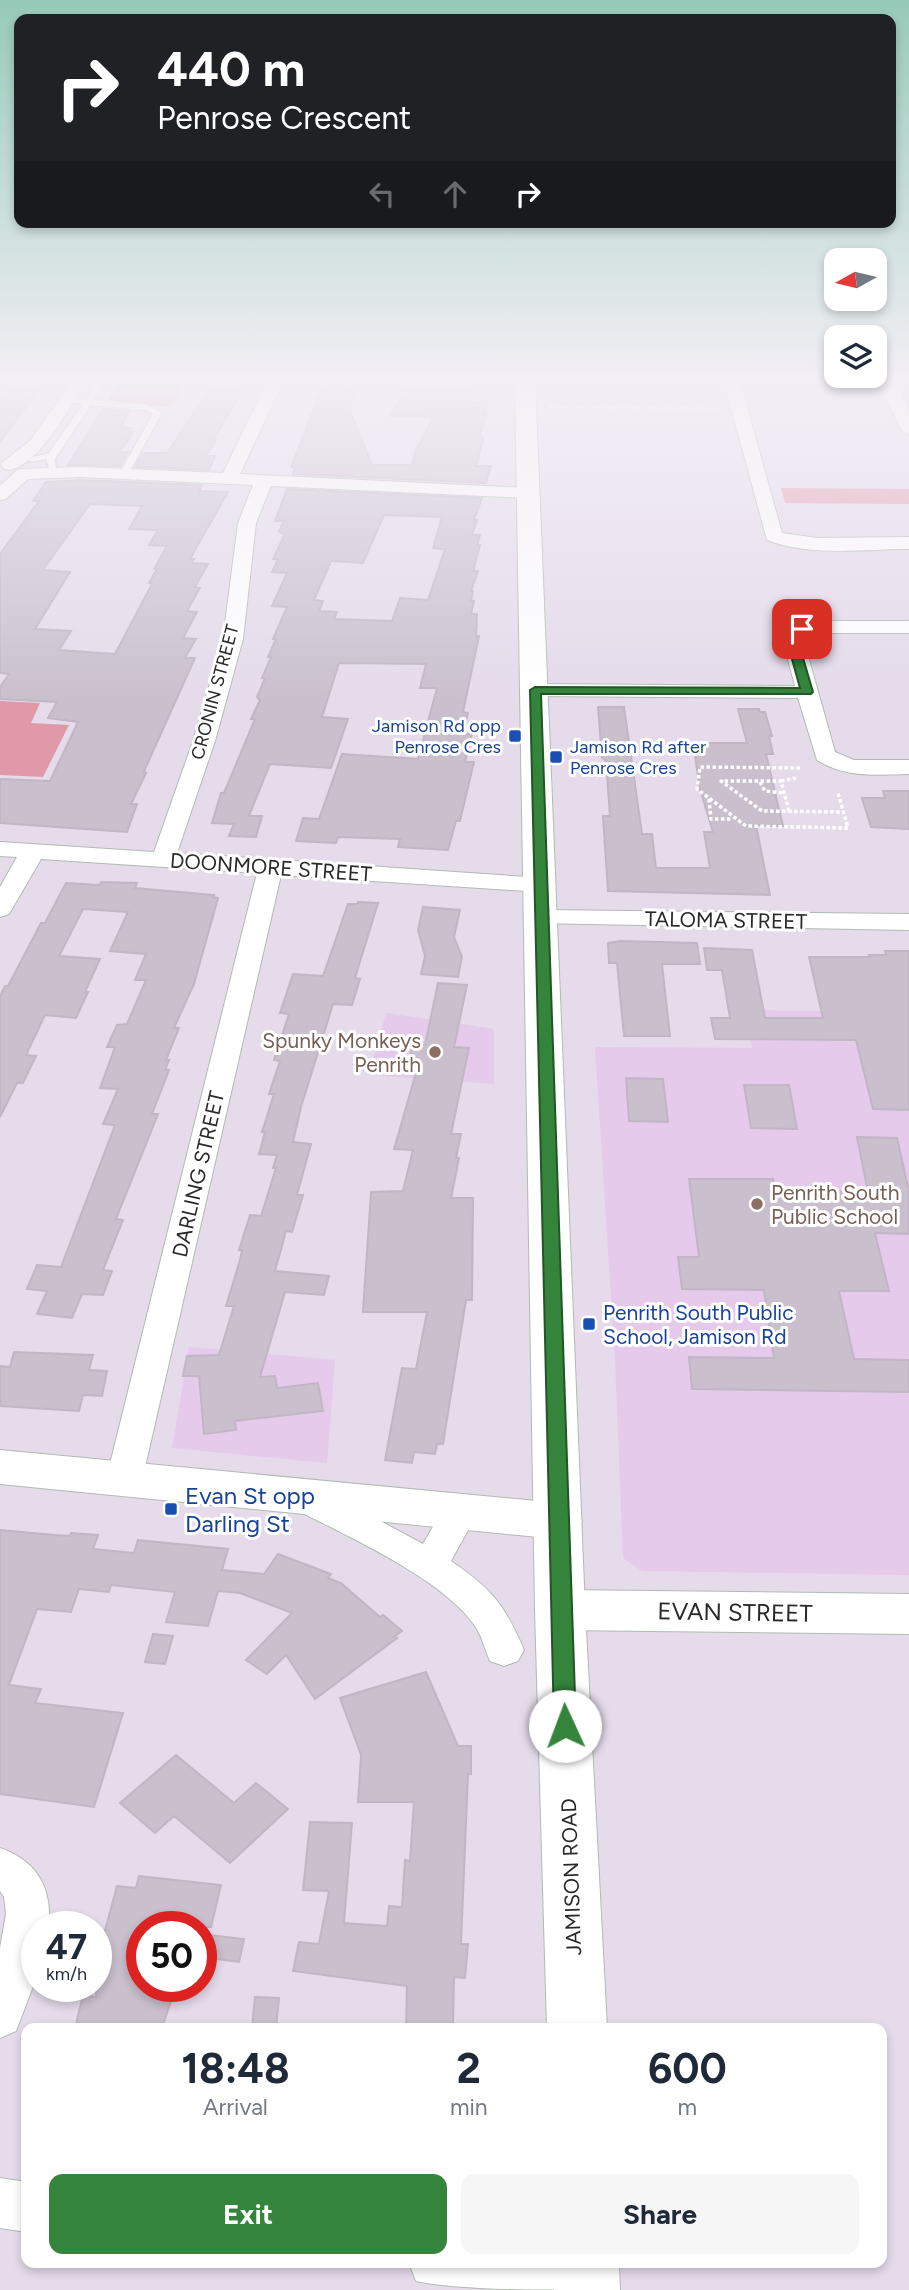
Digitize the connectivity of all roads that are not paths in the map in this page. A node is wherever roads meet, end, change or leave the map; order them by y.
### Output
1 (261, 489) edge
2 (437, 489) edge
3 (528, 489) edge
4 (761, 489) edge
5 (528, 493) junction
6 (909, 543) edge
7 (909, 627) edge
8 (535, 690) junction
9 (807, 692) junction
10 (909, 767) edge
11 (0, 849) edge
12 (33, 851) junction
13 (163, 860) junction
14 (271, 867) junction
15 (542, 902) junction
16 (0, 909) edge
17 (909, 922) edge
18 (0, 1468) edge
19 (124, 1480) junction
20 (306, 1498) junction
21 (460, 1512) junction
22 (558, 1521) junction
23 (430, 1566) junction
24 (560, 1610) junction
25 (909, 1614) edge
26 (504, 1650) dead end
27 (0, 1867) edge
28 (0, 2016) edge
29 (577, 2023) edge
30 (0, 2203) edge
31 (21, 2206) edge
32 (528, 2268) edge
33 (587, 2273) edge

1 - 13 street, CRONIN STREET
2 - 5 street
3 - 5 main road, JAMISON ROAD
4 - 6 street
5 - 8 main road, JAMISON ROAD
7 - 9 street
8 - 9 street
8 - 15 main road, JAMISON ROAD
9 - 10 street
11 - 12 street, DOONMORE STREET
12 - 13 street, DOONMORE STREET
12 - 16 street
13 - 14 street, DOONMORE STREET
14 - 15 street, DOONMORE STREET
14 - 19 street, DARLING STREET
15 - 17 street, TALOMA STREET
15 - 22 main road, JAMISON ROAD
18 - 19 main road
19 - 20 main road
20 - 21 main road
20 - 23 street
21 - 22 main road
21 - 23 street
22 - 24 main road, JAMISON ROAD
23 - 26 street
24 - 25 main road, EVAN STREET
24 - 29 main road, JAMISON ROAD
27 - 28 street
30 - 31 street
32 - 33 street

